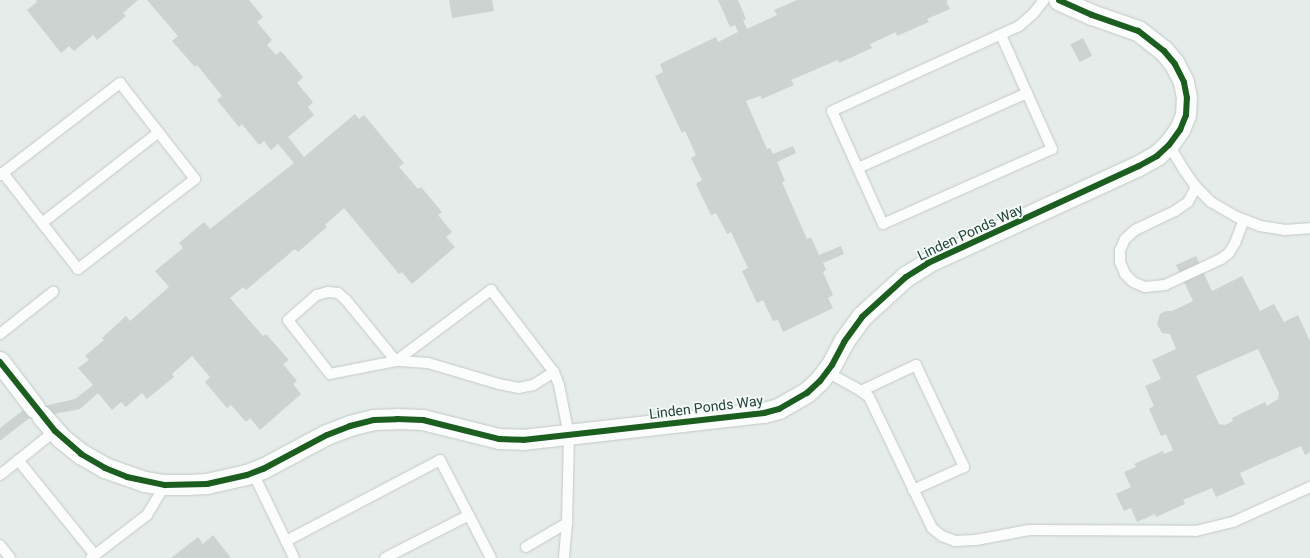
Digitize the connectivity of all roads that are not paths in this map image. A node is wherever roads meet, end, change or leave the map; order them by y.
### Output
1 (1044, 0) edge
2 (1059, 0) edge
3 (1001, 35) junction
4 (1027, 93) junction
5 (159, 132) junction
6 (1169, 145) junction
7 (858, 168) junction
8 (1, 174) edge
9 (1196, 187) junction
10 (1244, 220) junction
11 (42, 223) junction
12 (1309, 229) edge
13 (53, 292) dead end
14 (0, 334) edge
15 (0, 362) edge
16 (396, 362) junction
17 (554, 372) junction
18 (827, 372) junction
19 (861, 391) junction
20 (55, 431) junction
21 (569, 436) junction
22 (18, 460) junction
23 (253, 473) junction
24 (0, 475) edge
25 (165, 485) junction
26 (1310, 487) edge
27 (913, 490) junction
28 (469, 515) junction
29 (567, 524) junction
30 (286, 541) junction
31 (0, 545) edge
32 (526, 547) dead end
33 (93, 556) edge
34 (10, 558) edge
35 (294, 558) edge
36 (385, 558) edge
37 (491, 558) edge
38 (564, 558) edge

1 - 3 lane
2 - 6 street, Linden Ponds Way
3 - 4 lane
3 - 7 lane
4 - 7 lane
4 - 7 lane
5 - 8 lane
5 - 11 lane
5 - 11 lane
6 - 9 lane
6 - 18 street, Linden Ponds Way
8 - 11 lane
9 - 10 lane
9 - 10 lane
10 - 12 lane
13 - 14 lane
15 - 20 street, Linden Ponds Way
16 - 16 lane
16 - 17 lane
16 - 17 lane
17 - 21 lane
18 - 19 lane
18 - 21 street, Linden Ponds Way
19 - 27 lane
19 - 27 lane
20 - 22 lane
20 - 25 street, Linden Ponds Way
21 - 23 street, Linden Ponds Way
21 - 29 lane
22 - 24 lane
22 - 33 lane
23 - 25 street, Linden Ponds Way
23 - 30 lane
25 - 33 lane
26 - 27 lane
28 - 30 lane
28 - 36 lane
28 - 37 lane
29 - 32 lane
29 - 38 lane
30 - 35 lane
31 - 34 lane

